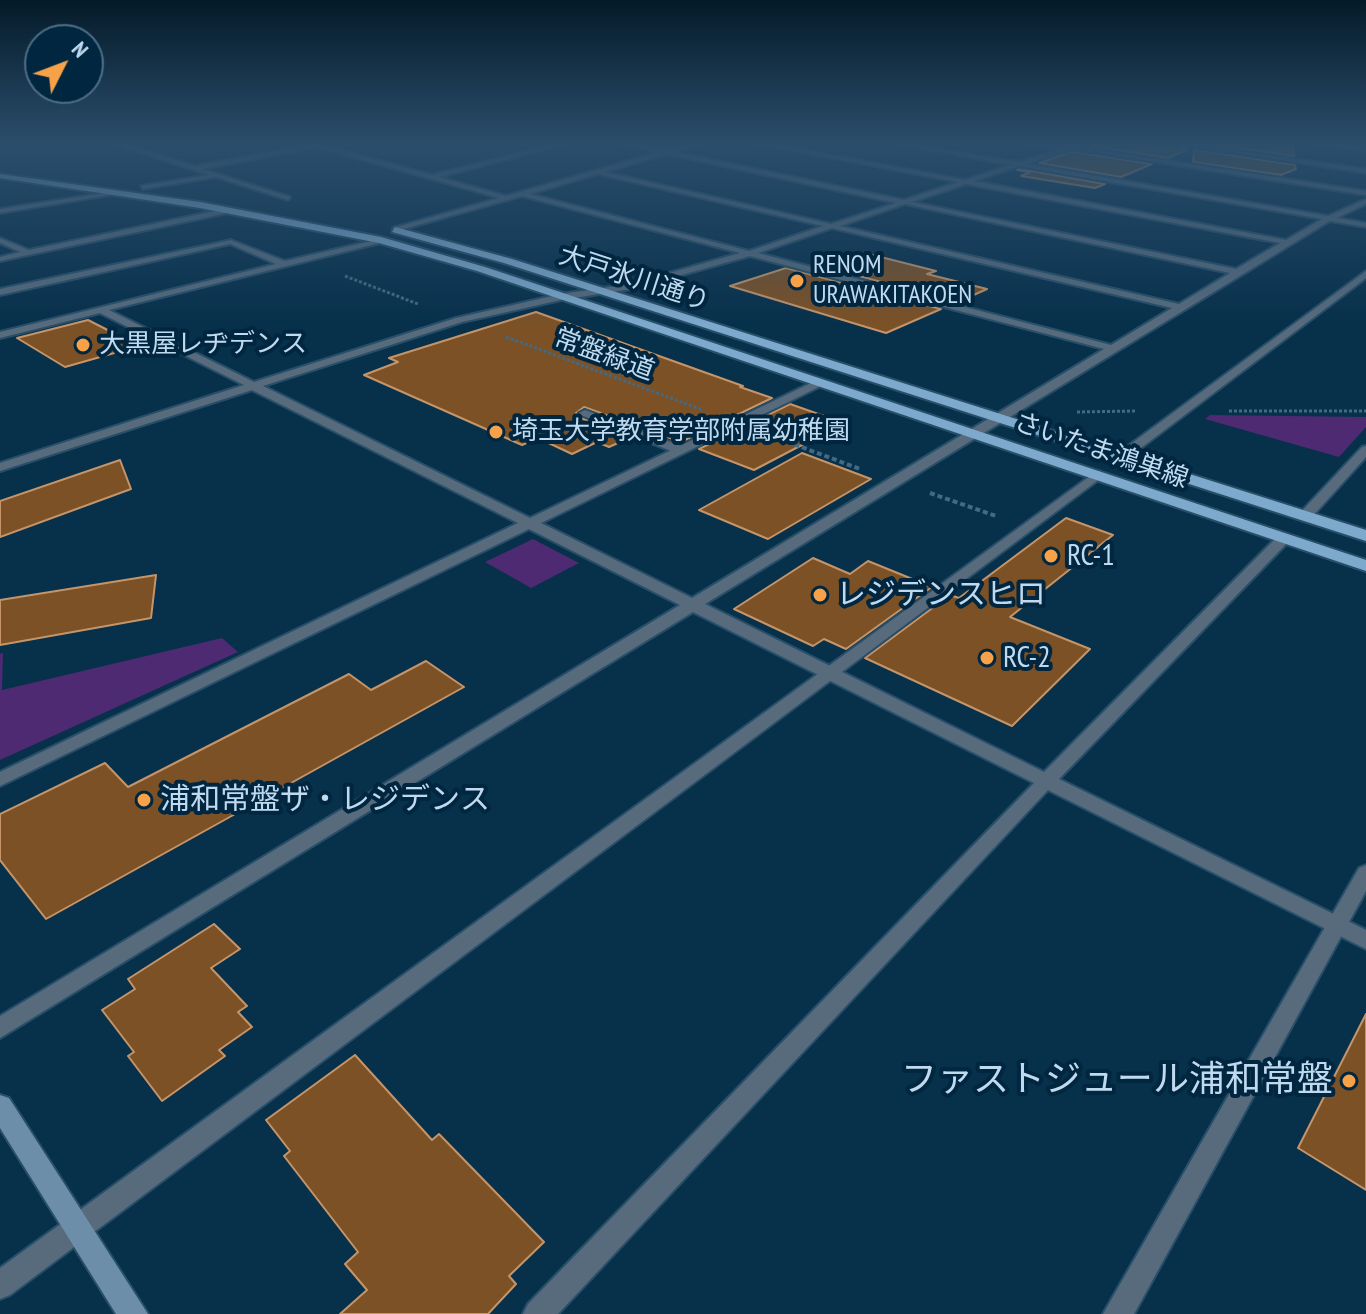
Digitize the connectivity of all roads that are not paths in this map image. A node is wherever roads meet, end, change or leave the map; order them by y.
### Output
1 (47, 203) edge
2 (187, 203) edge
3 (249, 203) edge
4 (489, 203) edge
5 (559, 203) edge
6 (734, 203) edge
7 (900, 203) edge
8 (910, 203) edge
9 (1079, 203) edge
10 (1243, 203) edge
11 (1362, 203) edge
12 (260, 205) dead end
13 (229, 210) junction
14 (0, 211) edge
15 (1332, 219) junction
16 (360, 222) dead end
17 (1366, 225) edge
18 (832, 226) junction
19 (396, 230) junction
20 (0, 240) edge
21 (381, 240) junction
22 (1287, 242) junction
23 (26, 252) junction
24 (750, 253) junction
25 (0, 259) edge
26 (284, 264) junction
27 (1237, 272) junction
28 (1366, 274) edge
29 (600, 291) junction
30 (0, 292) edge
31 (561, 297) junction
32 (1181, 307) junction
33 (101, 310) junction
34 (0, 335) edge
35 (1113, 348) junction
36 (846, 370) joint
37 (819, 383) junction
38 (254, 386) junction
39 (585, 413) dead end
40 (997, 418) junction
41 (972, 433) junction
42 (680, 450) junction
43 (1366, 450) edge
44 (1121, 457) junction
45 (0, 467) edge
46 (1097, 475) junction
47 (1305, 516) junction
48 (530, 525) junction
49 (1366, 536) edge
50 (1284, 538) junction
51 (1366, 566) edge
52 (694, 605) junction
53 (830, 673) junction
54 (0, 780) edge
55 (1046, 781) junction
56 (1366, 873) edge
57 (1336, 925) junction
58 (1366, 940) edge
59 (0, 1028) edge
60 (0, 1106) edge
61 (78, 1229) junction
62 (0, 1285) edge
63 (133, 1314) edge
64 (538, 1314) edge
65 (1118, 1314) edge

1 - 14 street
2 - 13 main road
3 - 12 main road
4 - 19 street
5 - 24 street
6 - 18 street
7 - 18 street
8 - 27 street
9 - 22 street
10 - 15 street
11 - 15 street
13 - 21 main road, 大戸氷川通り
13 - 23 street
15 - 17 street
15 - 22 street
16 - 19 main road, 大戸氷川通り
18 - 24 street
18 - 32 street
19 - 29 main road, 大戸氷川通り
20 - 23 street
21 - 26 street
21 - 31 main road, 大戸氷川通り
22 - 27 street
23 - 25 street
24 - 29 street
24 - 35 street
26 - 30 street
26 - 33 street
27 - 32 street
28 - 44 street
29 - 31 street
29 - 36 main road, 大戸氷川通り
31 - 37 main road, 大戸氷川通り
31 - 38 street
32 - 35 street
33 - 34 street
33 - 38 street
35 - 40 street
36 - 40 main road, さいたま鴻巣線
37 - 41 main road, さいたま鴻巣線
37 - 42 street
38 - 45 street
38 - 48 street
39 - 42 street
40 - 41 street
40 - 44 main road, さいたま鴻巣線
41 - 46 main road, さいたま鴻巣線
41 - 52 street
42 - 48 street
43 - 47 street
44 - 47 main road, さいたま鴻巣線
46 - 50 main road, さいたま鴻巣線
46 - 53 street
47 - 49 main road, さいたま鴻巣線
48 - 52 street
48 - 54 street
50 - 51 main road, さいたま鴻巣線
50 - 55 street
52 - 53 street
52 - 59 street
53 - 55 street
53 - 61 street
55 - 57 street
55 - 64 street
56 - 57 street
57 - 58 street
57 - 65 street
60 - 61 street
61 - 62 street
61 - 63 street

